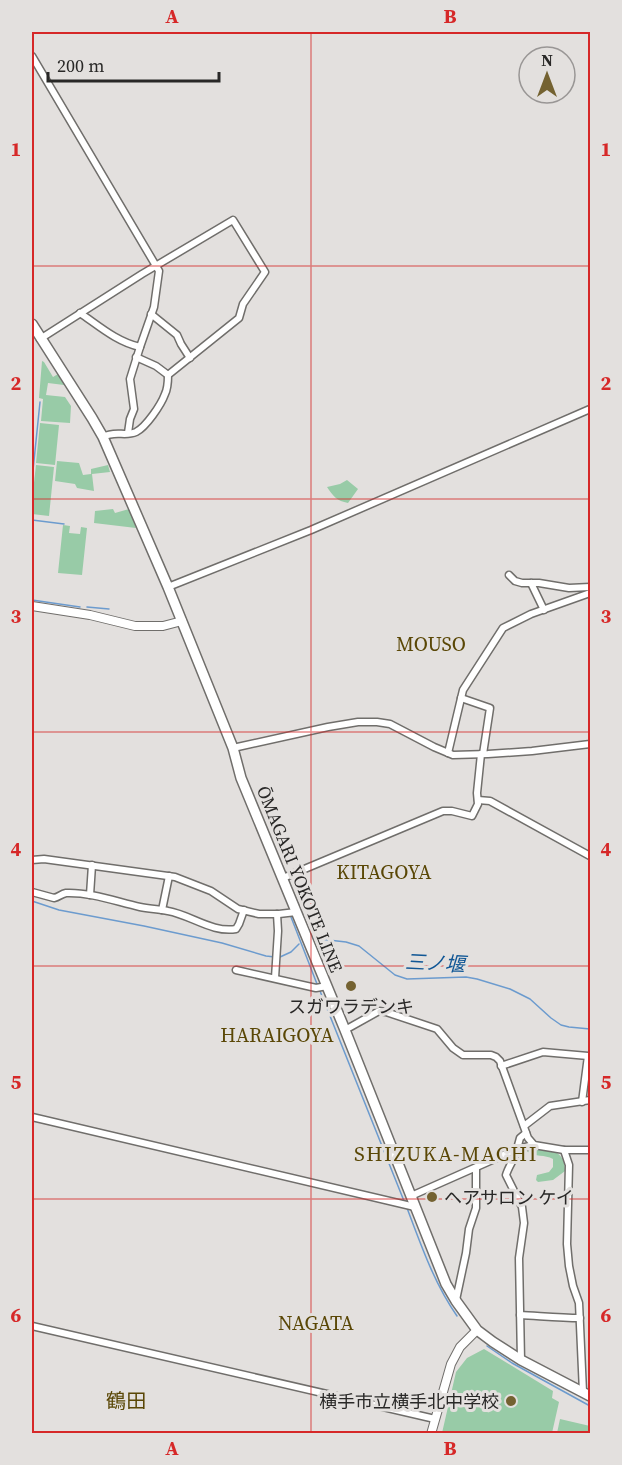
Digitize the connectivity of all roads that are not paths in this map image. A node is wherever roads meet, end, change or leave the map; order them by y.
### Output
1 (32, 56) edge
2 (156, 266) junction
3 (80, 313) junction
4 (151, 314) junction
5 (32, 324) edge
6 (40, 339) junction
7 (140, 347) junction
8 (136, 357) junction
9 (190, 358) junction
10 (168, 375) junction
11 (591, 409) edge
12 (128, 433) junction
13 (103, 437) junction
14 (509, 575) dead end
15 (531, 583) junction
16 (168, 587) junction
17 (591, 587) edge
18 (591, 593) edge
19 (32, 606) edge
20 (544, 610) junction
21 (182, 621) junction
22 (461, 698) junction
23 (591, 744) edge
24 (233, 748) junction
25 (448, 753) junction
26 (482, 754) junction
27 (478, 800) junction
28 (591, 856) edge
29 (32, 860) edge
30 (92, 865) junction
31 (169, 876) junction
32 (284, 878) junction
33 (32, 892) edge
34 (90, 895) junction
35 (162, 910) junction
36 (244, 910) junction
37 (296, 912) junction
38 (277, 914) junction
39 (236, 970) dead end
40 (276, 978) junction
41 (327, 986) junction
42 (345, 1030) junction
43 (501, 1066) junction
44 (591, 1100) edge
45 (582, 1102) junction
46 (32, 1117) edge
47 (525, 1130) junction
48 (534, 1145) junction
49 (517, 1149) junction
50 (564, 1150) junction
51 (591, 1150) edge
52 (476, 1168) junction
53 (411, 1197) junction
54 (416, 1207) junction
55 (456, 1301) junction
56 (520, 1315) junction
57 (580, 1318) junction
58 (32, 1326) edge
59 (477, 1330) junction
60 (521, 1360) junction
61 (587, 1394) edge
62 (435, 1419) junction
63 (431, 1434) edge

1 - 2 street
2 - 3 street
2 - 4 street
2 - 9 street
3 - 6 street
3 - 7 street
4 - 7 street
4 - 9 street
5 - 6 main road, ŌMAGARI YOKOTE LINE
6 - 13 main road, ŌMAGARI YOKOTE LINE
7 - 8 street
8 - 10 street
8 - 12 street
9 - 10 street
10 - 12 street
11 - 16 street
12 - 13 street
13 - 16 main road, ŌMAGARI YOKOTE LINE
14 - 15 street
15 - 17 street
15 - 20 street
16 - 21 main road, ŌMAGARI YOKOTE LINE
18 - 20 street
19 - 21 street
20 - 22 street
21 - 24 main road, ŌMAGARI YOKOTE LINE
22 - 25 street
22 - 26 street
23 - 26 street
24 - 25 street
24 - 32 main road, ŌMAGARI YOKOTE LINE
25 - 26 street
26 - 27 street
27 - 28 street
27 - 32 street
29 - 30 street
30 - 31 street
30 - 34 street
31 - 35 street
31 - 36 street
32 - 37 main road, ŌMAGARI YOKOTE LINE
33 - 34 street
34 - 35 street
35 - 36 street
36 - 38 street
37 - 38 street
37 - 41 main road, ŌMAGARI YOKOTE LINE
38 - 40 street
39 - 40 street
40 - 41 street
41 - 42 main road, ŌMAGARI YOKOTE LINE
42 - 43 street
42 - 53 main road, ŌMAGARI YOKOTE LINE
43 - 45 street
43 - 47 street
44 - 45 street
45 - 47 street
46 - 54 street
47 - 48 street
47 - 49 street
48 - 49 street
48 - 50 street
49 - 52 street
49 - 56 street
50 - 51 street
50 - 57 street
52 - 53 street
52 - 55 street
53 - 54 main road, ŌMAGARI YOKOTE LINE
54 - 55 main road, ŌMAGARI YOKOTE LINE
55 - 59 main road, ŌMAGARI YOKOTE LINE
56 - 57 street
56 - 60 street
57 - 61 street
58 - 62 street
59 - 60 main road, ŌMAGARI YOKOTE LINE
59 - 62 street
60 - 61 main road, ŌMAGARI YOKOTE LINE
62 - 63 street

